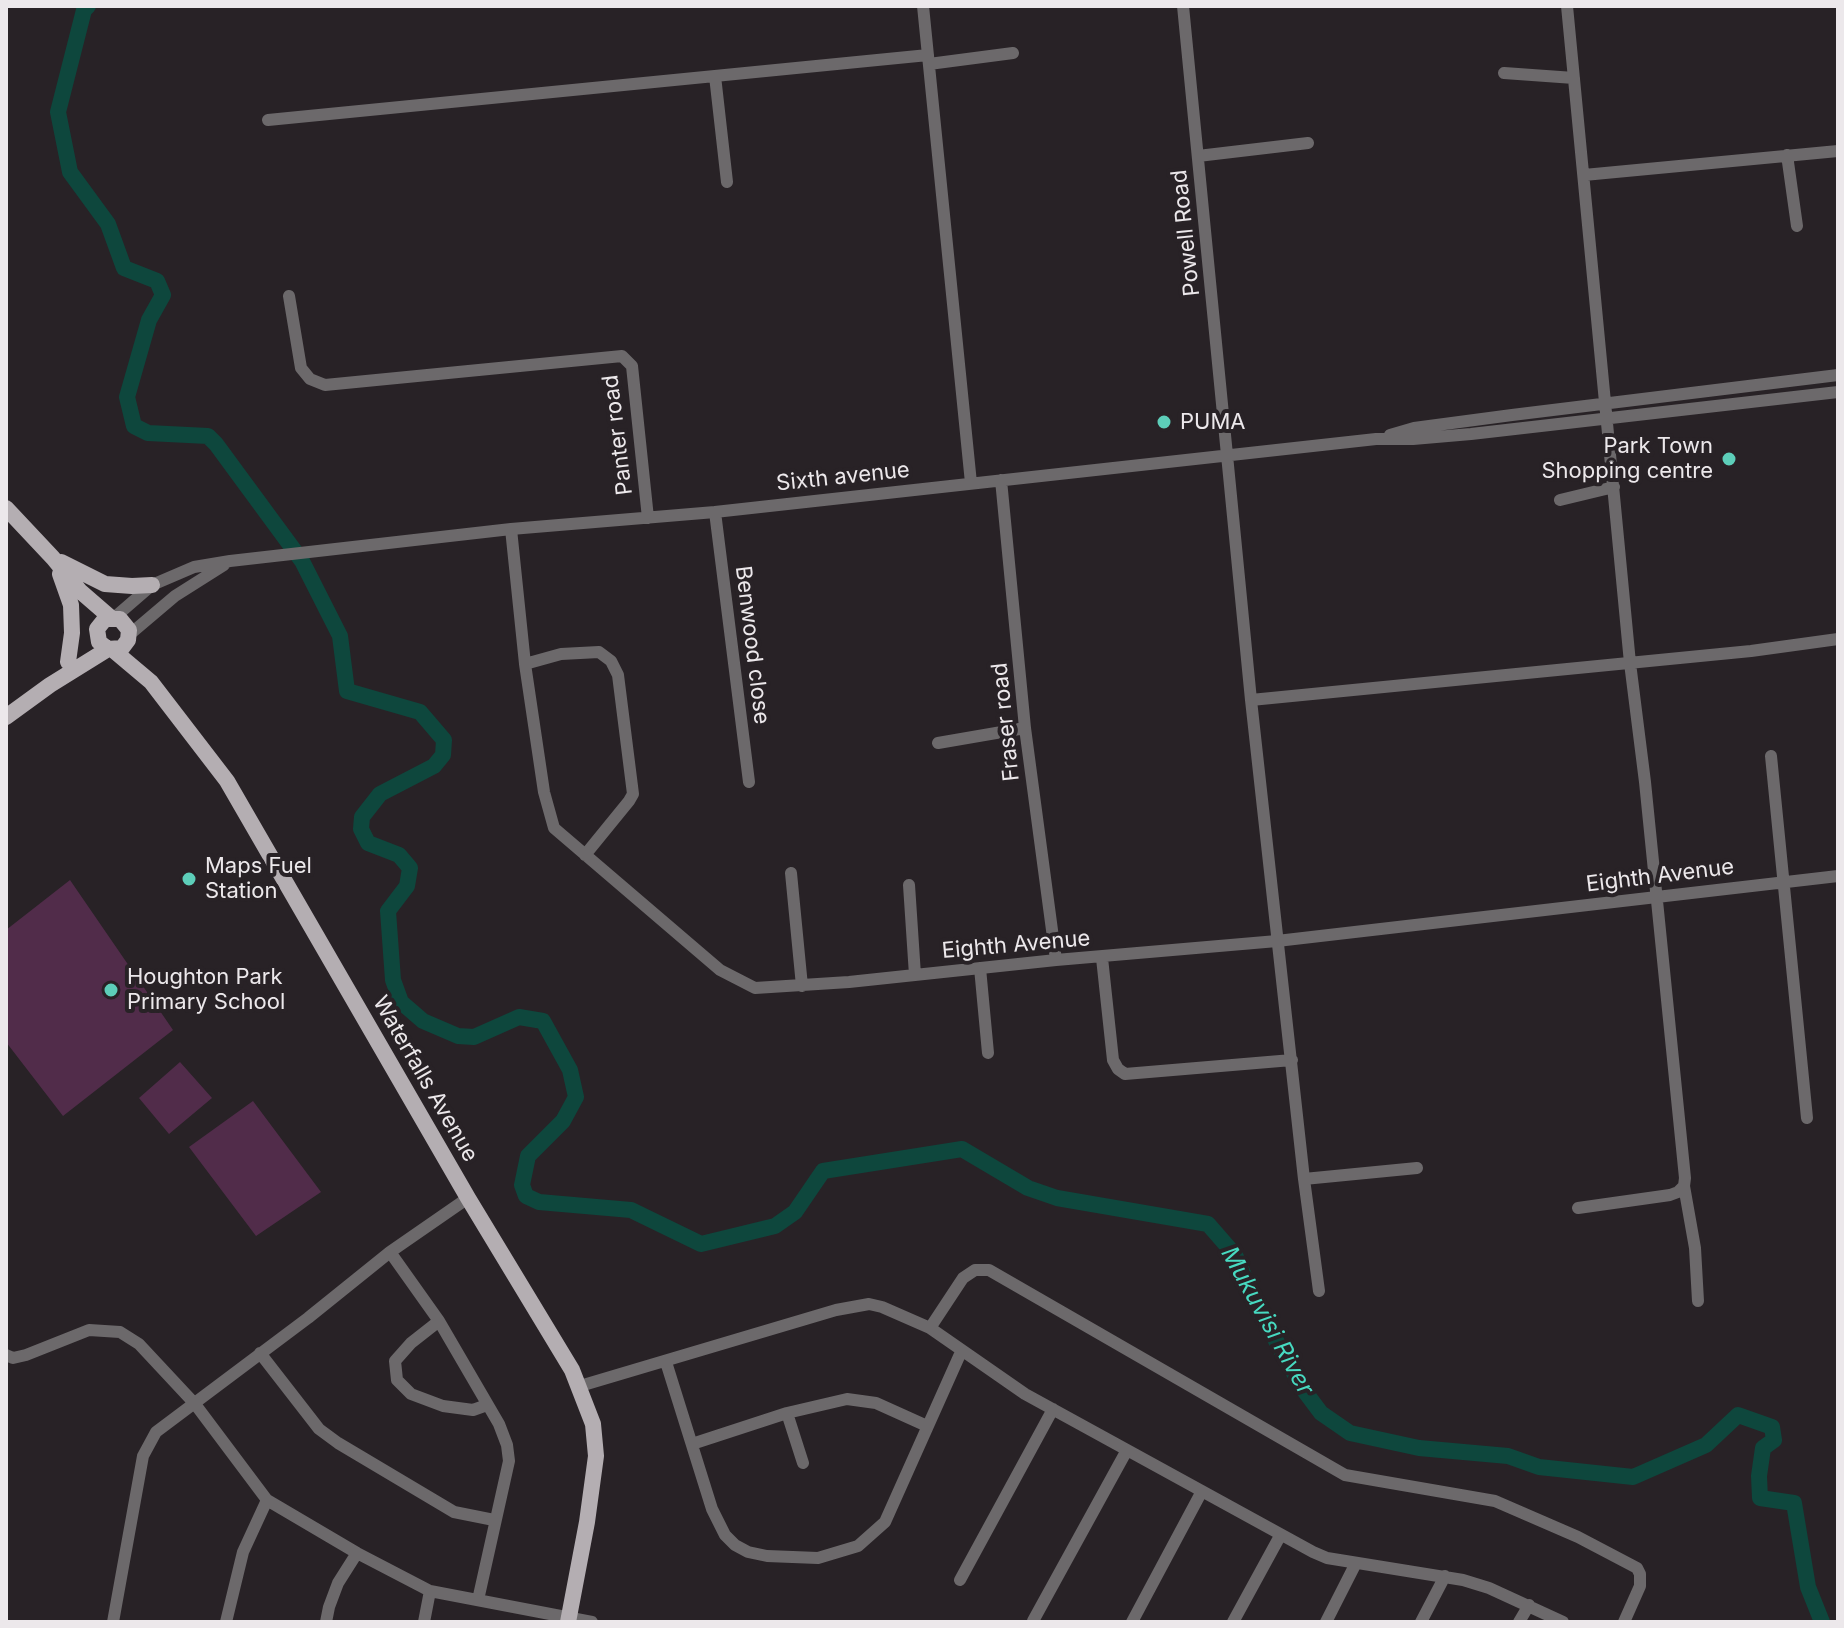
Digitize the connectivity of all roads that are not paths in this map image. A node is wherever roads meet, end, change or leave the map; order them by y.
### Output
1 (923, 6) edge
2 (1183, 6) edge
3 (1567, 6) edge
4 (1013, 53) dead end
5 (928, 60) junction
6 (1504, 73) dead end
7 (715, 76) junction
8 (1574, 78) junction
9 (268, 120) dead end
10 (1308, 143) dead end
11 (1838, 151) edge
12 (1787, 155) junction
13 (1198, 156) junction
14 (1584, 175) junction
15 (727, 182) dead end
16 (1797, 226) dead end
17 (289, 296) dead end
18 (1838, 375) edge
19 (1838, 392) edge
20 (1606, 403) junction
21 (1607, 419) junction
22 (1376, 439) junction
23 (1228, 456) junction
24 (1001, 480) junction
25 (971, 483) junction
26 (1614, 487) junction
27 (1560, 500) dead end
28 (6, 508) edge
29 (715, 512) junction
30 (648, 518) junction
31 (511, 529) junction
32 (53, 558) junction
33 (230, 561) junction
34 (152, 585) junction
35 (105, 624) junction
36 (129, 638) junction
37 (1838, 639) edge
38 (110, 650) junction
39 (68, 662) junction
40 (1630, 663) junction
41 (525, 664) junction
42 (151, 682) junction
43 (50, 685) junction
44 (1251, 700) junction
45 (6, 717) edge
46 (1025, 728) junction
47 (938, 743) dead end
48 (1771, 756) dead end
49 (749, 782) dead end
50 (585, 855) junction
51 (791, 873) dead end
52 (1838, 876) edge
53 (1784, 881) junction
54 (909, 885) dead end
55 (1656, 897) junction
56 (1277, 941) junction
57 (1102, 958) junction
58 (1056, 960) junction
59 (980, 968) junction
60 (915, 975) junction
61 (802, 986) junction
62 (988, 1053) dead end
63 (1292, 1060) junction
64 (1807, 1118) dead end
65 (1417, 1168) dead end
66 (1304, 1179) junction
67 (1684, 1186) junction
68 (468, 1198) junction
69 (1578, 1208) dead end
70 (390, 1252) junction
71 (1319, 1291) dead end
72 (1698, 1301) dead end
73 (439, 1321) junction
74 (930, 1328) junction
75 (961, 1352) junction
76 (260, 1353) junction
77 (6, 1355) edge
78 (666, 1362) junction
79 (580, 1386) junction
80 (195, 1404) junction
81 (487, 1405) junction
82 (1053, 1409) junction
83 (787, 1413) junction
84 (927, 1426) junction
85 (692, 1444) junction
86 (1127, 1450) junction
87 (803, 1463) dead end
88 (1202, 1491) junction
89 (267, 1500) junction
90 (494, 1520) junction
91 (1280, 1536) junction
92 (357, 1553) junction
93 (1356, 1563) junction
94 (1445, 1576) junction
95 (960, 1580) dead end
96 (430, 1591) junction
97 (478, 1600) junction
98 (1529, 1605) junction
99 (568, 1619) edge
100 (1033, 1621) edge
101 (113, 1622) edge
102 (226, 1622) edge
103 (326, 1622) edge
104 (424, 1622) edge
105 (592, 1622) edge
106 (1132, 1622) edge
107 (1233, 1622) edge
108 (1326, 1622) edge
109 (1421, 1622) edge
110 (1519, 1622) edge
111 (1563, 1622) edge
112 (1624, 1622) edge

1 - 5 street
2 - 13 street, Powell Road
3 - 8 street
4 - 5 street
5 - 7 street
5 - 25 street
6 - 8 street
7 - 9 street
7 - 15 street
8 - 14 street
10 - 13 street
11 - 12 street
12 - 14 street
12 - 16 street
13 - 23 street, Powell Road
14 - 20 street
17 - 30 street, Panter road
18 - 20 street
19 - 21 street
20 - 21 street
20 - 22 street
21 - 22 street
21 - 26 street
22 - 23 street, Sixth avenue
23 - 24 street, Sixth avenue
23 - 44 street, Powell Road
24 - 25 street, Sixth avenue
24 - 46 street, Fraser road
25 - 29 street, Sixth avenue
26 - 27 street
26 - 40 street
28 - 32 main road
29 - 30 street, Sixth avenue
29 - 49 street, Benwood close
30 - 31 street, Sixth avenue
31 - 33 street, Sixth avenue
31 - 41 street, Eighth Avenue
32 - 34 main road
32 - 35 main road
32 - 39 main road
33 - 34 street, Sixth avenue
33 - 36 street
34 - 35 street, Sixth avenue
35 - 36 main road
35 - 38 main road
35 - 39 main road
36 - 38 main road
36 - 42 main road, Waterfalls Avenue
37 - 40 street
38 - 42 main road, Waterfalls Avenue
38 - 43 main road
39 - 43 main road
40 - 44 street
40 - 55 street
41 - 50 street, Eighth Avenue
41 - 50 street
42 - 68 main road, Waterfalls Avenue
43 - 45 main road
44 - 56 street, Powell Road
46 - 47 street
46 - 58 street, Fraser road
48 - 53 street
50 - 61 street, Eighth Avenue
51 - 61 street
52 - 53 street, Eighth Avenue
53 - 55 street, Eighth Avenue
53 - 64 street
54 - 60 street
55 - 56 street, Eighth Avenue
55 - 67 street
56 - 57 street, Eighth Avenue
56 - 63 street, Powell Road
57 - 58 street, Eighth Avenue
57 - 63 street
58 - 59 street, Eighth Avenue
59 - 60 street, Eighth Avenue
59 - 62 street
60 - 61 street, Eighth Avenue
63 - 66 street, Powell Road
65 - 66 street
66 - 71 street, Powell Road
67 - 69 street
67 - 72 street
68 - 70 street
68 - 79 main road, Waterfalls Avenue
70 - 73 street
70 - 76 street
73 - 81 street
73 - 81 street
74 - 75 street
74 - 78 street
74 - 112 street
75 - 82 street
75 - 84 street
76 - 80 street
76 - 90 street
77 - 80 street
78 - 79 street
78 - 85 street
79 - 99 main road, Waterfalls Avenue
80 - 89 street
80 - 101 street
81 - 90 street
82 - 86 street
82 - 95 street
83 - 84 street
83 - 85 street
83 - 87 street
84 - 85 street
86 - 88 street
86 - 100 street
88 - 91 street
88 - 106 street
89 - 92 street
89 - 102 street
90 - 97 street
91 - 93 street
91 - 107 street
92 - 96 street
92 - 103 street
93 - 94 street
93 - 108 street
94 - 98 street
94 - 109 street
96 - 97 street
96 - 104 street
97 - 99 street
98 - 110 street
98 - 111 street
99 - 105 street

